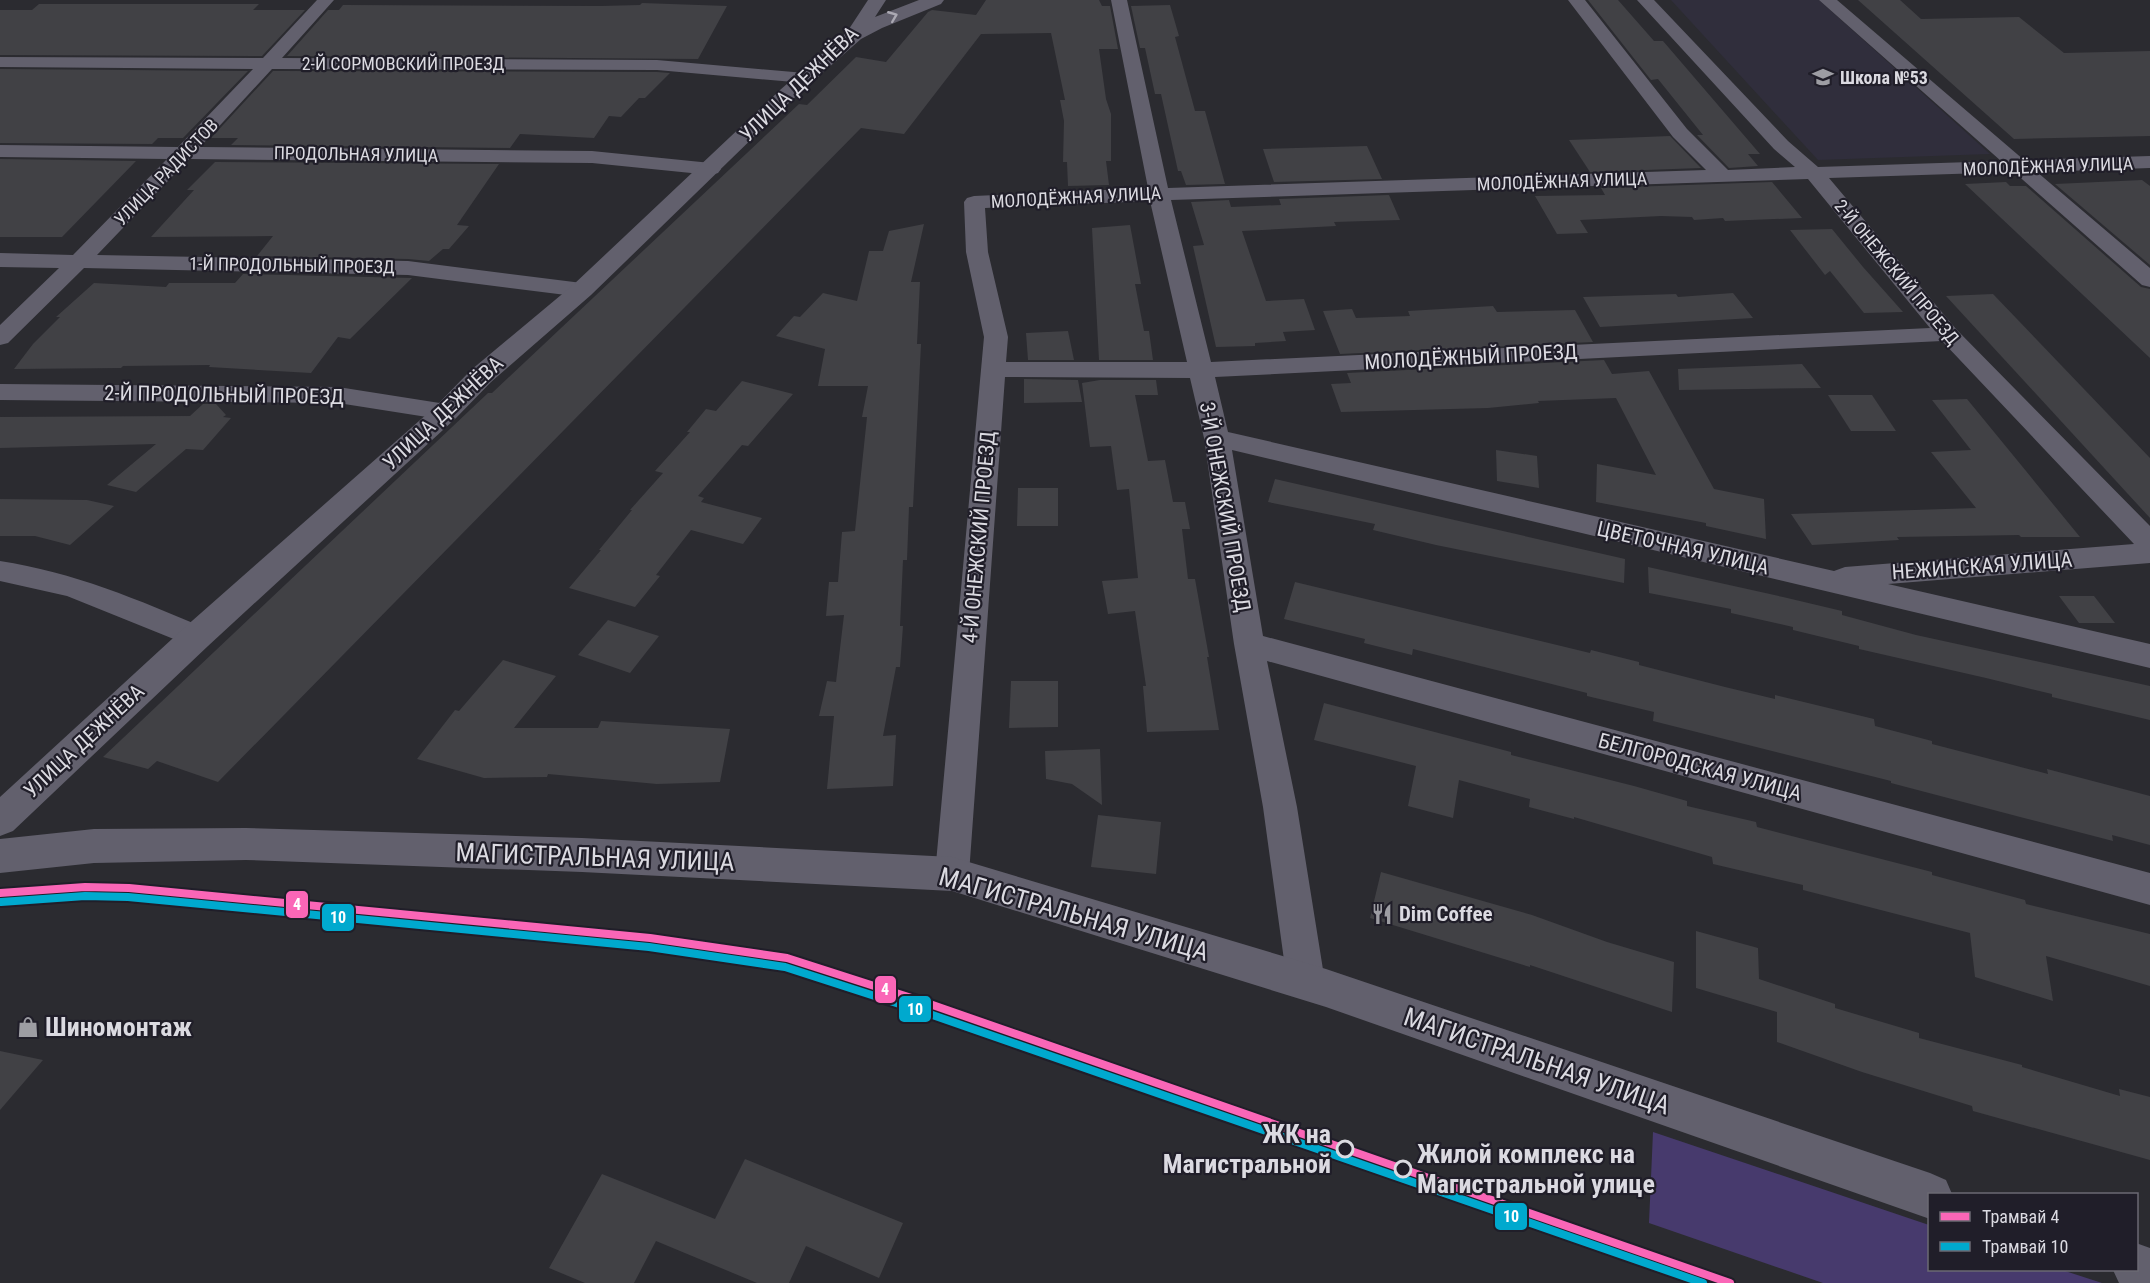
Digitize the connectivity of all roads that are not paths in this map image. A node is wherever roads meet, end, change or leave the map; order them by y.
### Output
1 (326, 0) edge
2 (877, 0) edge
3 (935, 0) edge
4 (1119, 0) edge
5 (1576, 0) edge
6 (1645, 0) edge
7 (1827, 0) edge
8 (854, 36) junction
9 (0, 62) edge
10 (268, 62) junction
11 (805, 78) junction
12 (0, 151) edge
13 (186, 152) junction
14 (2150, 162) edge
15 (2023, 168) junction
16 (711, 169) junction
17 (1814, 174) junction
18 (1723, 176) junction
19 (1159, 194) junction
20 (974, 202) joint
21 (0, 260) edge
22 (82, 260) junction
23 (2150, 280) edge
24 (582, 290) junction
25 (1948, 334) junction
26 (0, 338) edge
27 (993, 369) junction
28 (1199, 370) junction
29 (0, 392) edge
30 (446, 412) junction
31 (1217, 438) junction
32 (2150, 543) edge
33 (2150, 553) edge
34 (0, 572) edge
35 (1815, 579) junction
36 (196, 638) junction
37 (1249, 644) junction
38 (2150, 656) edge
39 (0, 819) edge
40 (0, 856) edge
41 (952, 874) junction
42 (2150, 889) edge
43 (1306, 982) junction
44 (1928, 1196) edge

1 - 10 street, УЛИЦА РАДИСТОВ
2 - 8 street, УЛИЦА ДЕЖНЁВА
8 -> 3 street
4 - 19 street, 3-Й ОНЕЖСКИЙ ПРОЕЗД
5 - 18 street
6 - 17 street, 2-Й ОНЕЖСКИЙ ПРОЕЗД
7 - 15 street
8 - 11 street, УЛИЦА ДЕЖНЁВА
9 - 10 street, 2-Й СОРМОВСКИЙ ПРОЕЗД
10 - 11 street, 2-Й СОРМОВСКИЙ ПРОЕЗД
10 - 13 street, УЛИЦА РАДИСТОВ
11 - 16 street, УЛИЦА ДЕЖНЁВА
12 - 13 street, ПРОДОЛЬНАЯ УЛИЦА
13 - 16 street, ПРОДОЛЬНАЯ УЛИЦА
13 - 22 street, УЛИЦА РАДИСТОВ
14 - 15 street, МОЛОДЁЖНАЯ УЛИЦА
15 - 17 street, МОЛОДЁЖНАЯ УЛИЦА
15 - 23 street
16 - 24 street, УЛИЦА ДЕЖНЁВА
17 - 18 street, МОЛОДЁЖНАЯ УЛИЦА
17 - 25 street, 2-Й ОНЕЖСКИЙ ПРОЕЗД
18 - 19 street, МОЛОДЁЖНАЯ УЛИЦА
19 - 20 street, МОЛОДЁЖНАЯ УЛИЦА
19 - 28 street, 3-Й ОНЕЖСКИЙ ПРОЕЗД
20 - 27 street, 4-Й ОНЕЖСКИЙ ПРОЕЗД
21 - 22 street, 1-Й ПРОДОЛЬНЫЙ ПРОЕЗД
22 - 24 street, 1-Й ПРОДОЛЬНЫЙ ПРОЕЗД
22 - 26 street, УЛИЦА РАДИСТОВ
24 - 30 street, УЛИЦА ДЕЖНЁВА
25 - 28 street, МОЛОДЁЖНЫЙ ПРОЕЗД
25 - 32 street, 2-Й ОНЕЖСКИЙ ПРОЕЗД
27 - 28 street, МОЛОДЁЖНЫЙ ПРОЕЗД
27 - 41 street, 4-Й ОНЕЖСКИЙ ПРОЕЗД
28 - 31 street, 3-Й ОНЕЖСКИЙ ПРОЕЗД
29 - 30 street, 2-Й ПРОДОЛЬНЫЙ ПРОЕЗД
30 - 36 street, УЛИЦА ДЕЖНЁВА
31 - 35 street, ЦВЕТОЧНАЯ УЛИЦА
31 - 37 street, 3-Й ОНЕЖСКИЙ ПРОЕЗД
33 - 35 street, НЕЖИНСКАЯ УЛИЦА
34 - 36 street
35 - 38 street, ЦВЕТОЧНАЯ УЛИЦА
36 - 39 street, УЛИЦА ДЕЖНЁВА
37 - 42 street, БЕЛГОРОДСКАЯ УЛИЦА
37 - 43 street, 3-Й ОНЕЖСКИЙ ПРОЕЗД
40 - 41 street, МАГИСТРАЛЬНАЯ УЛИЦА
41 - 43 street, МАГИСТРАЛЬНАЯ УЛИЦА
43 - 44 street, МАГИСТРАЛЬНАЯ УЛИЦА

